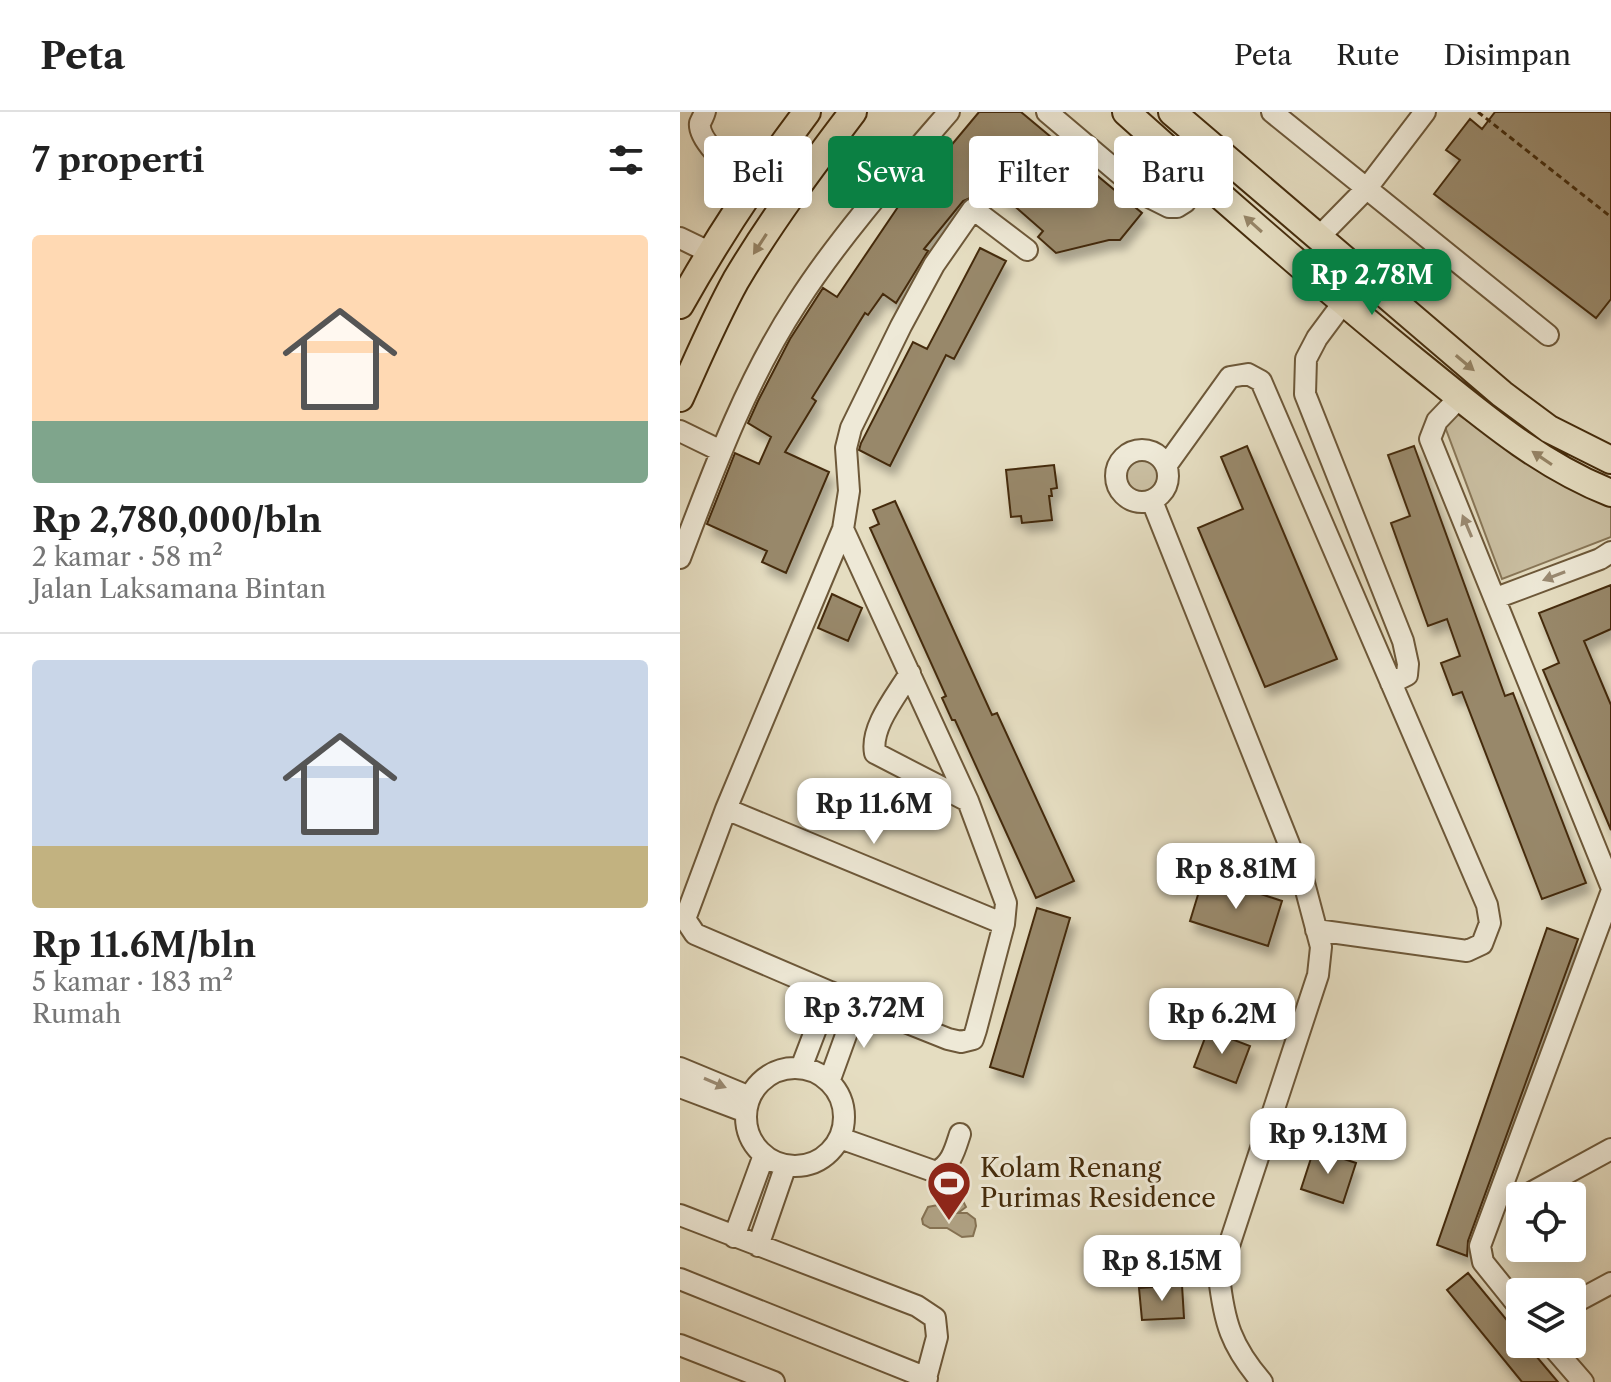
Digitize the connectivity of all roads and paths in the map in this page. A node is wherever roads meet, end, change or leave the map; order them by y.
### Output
1 (705, 112) edge
2 (807, 112) edge
3 (853, 112) edge
4 (949, 112) edge
5 (1047, 112) edge
6 (1126, 112) edge
7 (1172, 112) edge
8 (1272, 112) edge
9 (1425, 112) edge
10 (1478, 112) edge
11 (789, 136) edge
12 (1153, 136) edge
13 (704, 137) edge
14 (1114, 169) edge
15 (1367, 188) junction
16 (1233, 207) edge
17 (737, 208) edge
18 (1611, 217) edge
19 (680, 238) edge
20 (1318, 238) junction
21 (1027, 250) dead end
22 (709, 252) junction
23 (1295, 262) junction
24 (1343, 303) junction
25 (680, 305) edge
26 (1548, 335) dead end
27 (1460, 397) junction
28 (680, 398) edge
29 (680, 431) edge
30 (721, 451) junction
31 (1611, 460) edge
32 (1166, 466) junction
33 (1611, 493) edge
34 (1152, 501) junction
35 (843, 529) junction
36 (1611, 552) edge
37 (680, 558) edge
38 (1496, 598) junction
39 (910, 673) junction
40 (1391, 683) junction
41 (968, 801) junction
42 (726, 809) junction
43 (1611, 886) edge
44 (1611, 893) edge
45 (1004, 924) junction
46 (1316, 930) junction
47 (830, 992) junction
48 (858, 1002) junction
49 (680, 1068) edge
50 (801, 1068) junction
51 (829, 1082) junction
52 (680, 1087) edge
53 (748, 1105) junction
54 (960, 1134) dead end
55 (840, 1138) junction
56 (1611, 1149) edge
57 (764, 1155) junction
58 (786, 1165) junction
59 (1550, 1182) edge
60 (1506, 1206) edge
61 (1494, 1213) junction
62 (680, 1215) edge
63 (734, 1237) junction
64 (758, 1246) junction
65 (680, 1279) edge
66 (1611, 1283) edge
67 (1506, 1291) edge
68 (1586, 1296) edge
69 (680, 1345) edge
70 (1562, 1358) edge
71 (926, 1380) edge
72 (774, 1382) edge
73 (1262, 1382) edge
74 (1583, 1382) edge

1 - 13 street
2 - 11 main road
3 -> 28 main road
4 - 30 street
5 - 14 street
6 - 12 main road
7 - 20 main road
8 - 15 street
9 - 15 street
10 - 18 path
15 - 20 street
15 - 26 street
23 -> 16 main road
17 - 22 main road
19 - 22 street
20 - 23 main road
20 -> 31 main road
21 - 35 street
22 - 25 main road
23 - 24 main road
24 - 27 main road
24 - 40 street
33 -> 27 main road
38 -> 27 street
29 - 30 street
30 - 37 street
32 - 34 street
32 - 34 street
32 - 40 street
34 - 46 street
35 - 39 street
35 - 42 street
36 -> 38 street
38 - 43 street
39 - 41 street
39 - 41 street
40 - 46 street
41 - 45 street
42 - 45 street
42 - 47 street
44 - 61 street
45 - 48 street
46 - 73 street
47 - 48 street
47 - 50 street
48 - 51 street
49 -> 53 street
50 - 51 street
50 - 53 street
51 - 55 street
52 - 53 street
53 - 57 street
54 - 55 street
55 - 58 street
56 - 59 street
57 - 58 street
57 - 63 street
58 - 64 street
60 - 61 street
61 - 67 street
62 - 63 street
63 - 64 street
64 - 71 street
65 - 71 street
66 - 68 street
69 - 72 street
70 - 74 street

